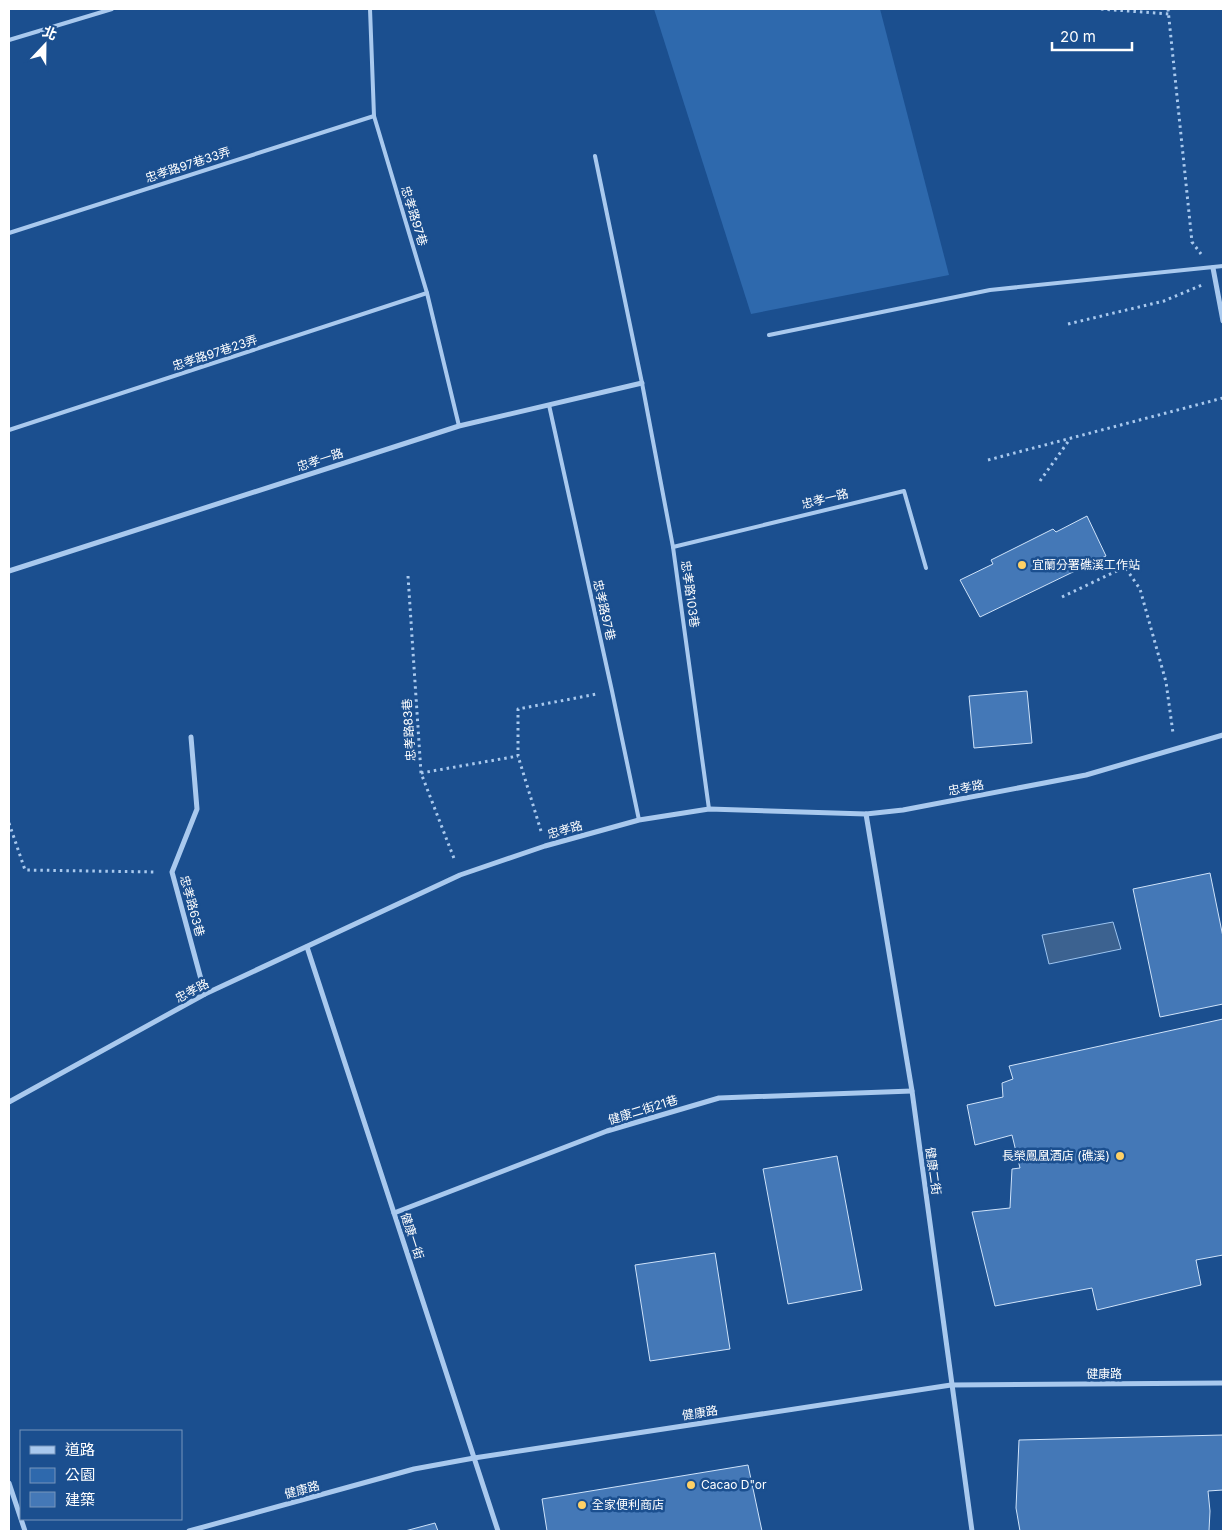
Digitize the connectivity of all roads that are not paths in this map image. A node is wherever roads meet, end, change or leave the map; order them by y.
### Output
1 (112, 9) edge
2 (370, 9) edge
3 (9, 40) edge
4 (374, 116) junction
5 (595, 156) dead end
6 (9, 233) edge
7 (1223, 266) edge
8 (1213, 268) junction
9 (428, 293) junction
10 (1223, 321) edge
11 (768, 335) dead end
12 (642, 383) junction
13 (549, 405) junction
14 (460, 426) junction
15 (9, 430) edge
16 (673, 547) junction
17 (926, 568) dead end
18 (9, 571) edge
19 (1223, 735) edge
20 (191, 737) dead end
21 (709, 809) junction
22 (866, 814) junction
23 (639, 820) junction
24 (307, 947) junction
25 (205, 994) junction
26 (912, 1091) junction
27 (9, 1102) edge
28 (394, 1213) junction
29 (1223, 1383) edge
30 (951, 1385) junction
31 (474, 1458) junction
32 (9, 1483) edge
33 (20, 1516) edge
34 (189, 1531) edge
35 (498, 1531) edge
36 (972, 1531) edge

1 - 3 lane
2 - 4 lane, 忠孝路97巷
4 - 6 lane, 忠孝路97巷33弄
4 - 9 lane, 忠孝路97巷
5 - 12 lane, 忠孝路103巷
7 - 8 lane
8 - 10 street
8 - 11 lane
9 - 14 lane, 忠孝路97巷
9 - 15 lane, 忠孝路97巷23弄
12 - 13 street, 忠孝一路
12 - 16 lane, 忠孝路103巷
13 - 14 street, 忠孝一路
13 - 23 lane, 忠孝路97巷
14 - 18 street, 忠孝一路
16 - 17 lane, 忠孝一路
16 - 21 lane, 忠孝路103巷
19 - 22 street, 忠孝路
20 - 25 street, 忠孝路63巷
21 - 22 street, 忠孝路
21 - 23 street, 忠孝路
22 - 26 street, 健康二街
23 - 24 street, 忠孝路
24 - 25 street, 忠孝路
24 - 28 street, 健康一街
25 - 27 street, 忠孝路
26 - 28 street, 健康二街21巷
26 - 30 street, 健康二街
28 - 31 street, 健康一街
29 - 30 street, 健康路
30 - 31 street, 健康路
30 - 36 street, 健康二街
31 - 34 street, 健康路
31 - 35 street, 健康一街
32 - 33 street

